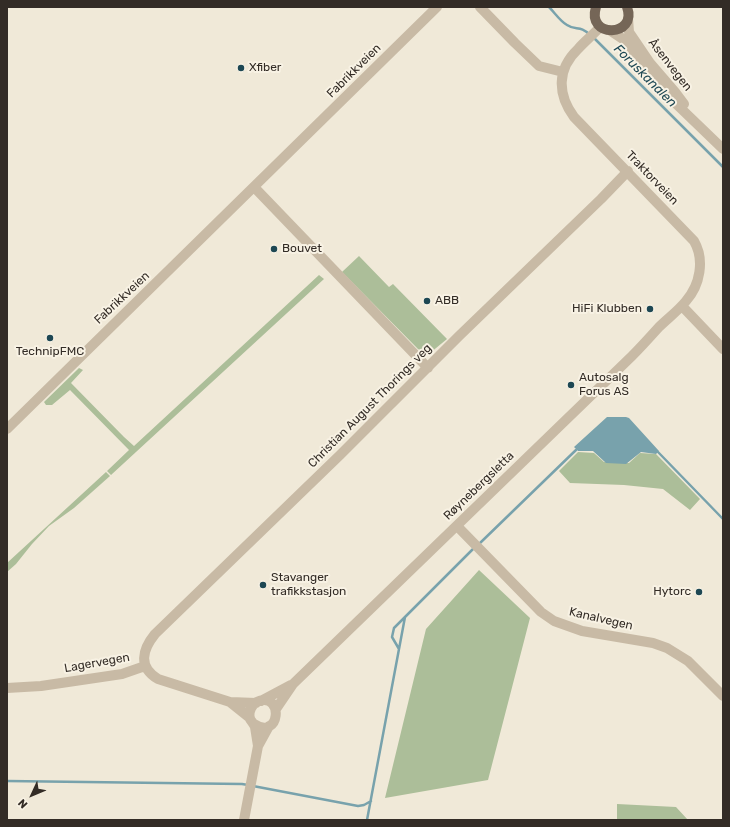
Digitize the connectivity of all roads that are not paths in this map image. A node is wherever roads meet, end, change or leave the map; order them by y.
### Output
1 (437, 7) edge
2 (480, 7) edge
3 (593, 9) edge
4 (628, 10) edge
5 (598, 30) junction
6 (611, 31) junction
7 (563, 72) junction
8 (699, 125) junction
9 (723, 149) edge
10 (628, 171) junction
11 (254, 187) junction
12 (682, 306) junction
13 (723, 349) edge
14 (428, 368) junction
15 (7, 429) edge
16 (457, 526) junction
17 (145, 666) junction
18 (293, 684) junction
19 (7, 688) edge
20 (723, 696) edge
21 (230, 702) junction
22 (258, 702) junction
23 (276, 709) junction
24 (252, 721) junction
25 (269, 726) junction
26 (258, 746) junction
27 (244, 820) edge

1 - 11 street, Fabrikkveien
2 - 7 street
3 - 5 main road
4 - 6 main road
4 - 8 street, Åsenvegen
5 - 6 main road
5 - 7 street
6 - 8 street, Åsenvegen
7 - 10 street, Traktorveien
8 - 9 street, Åsenvegen
10 - 12 street, Traktorveien
10 - 14 street, Christian August Thorings veg
11 - 14 street
11 - 15 street, Fabrikkveien
12 - 13 street
12 - 16 street, Røynebergsletta
14 - 17 street, Christian August Thorings veg
16 - 18 street, Røynebergsletta
16 - 20 street, Kanalvegen
17 - 19 street, Lagervegen
17 - 21 street, Lagervegen
18 - 22 street, Røynebergsletta
18 - 23 street, Røynebergsletta
21 - 22 street, Lagervegen
21 - 24 street, Lagervegen
22 - 23 street
22 - 24 street
23 - 25 street
24 - 25 street
24 - 26 street
25 - 26 street
26 - 27 street

